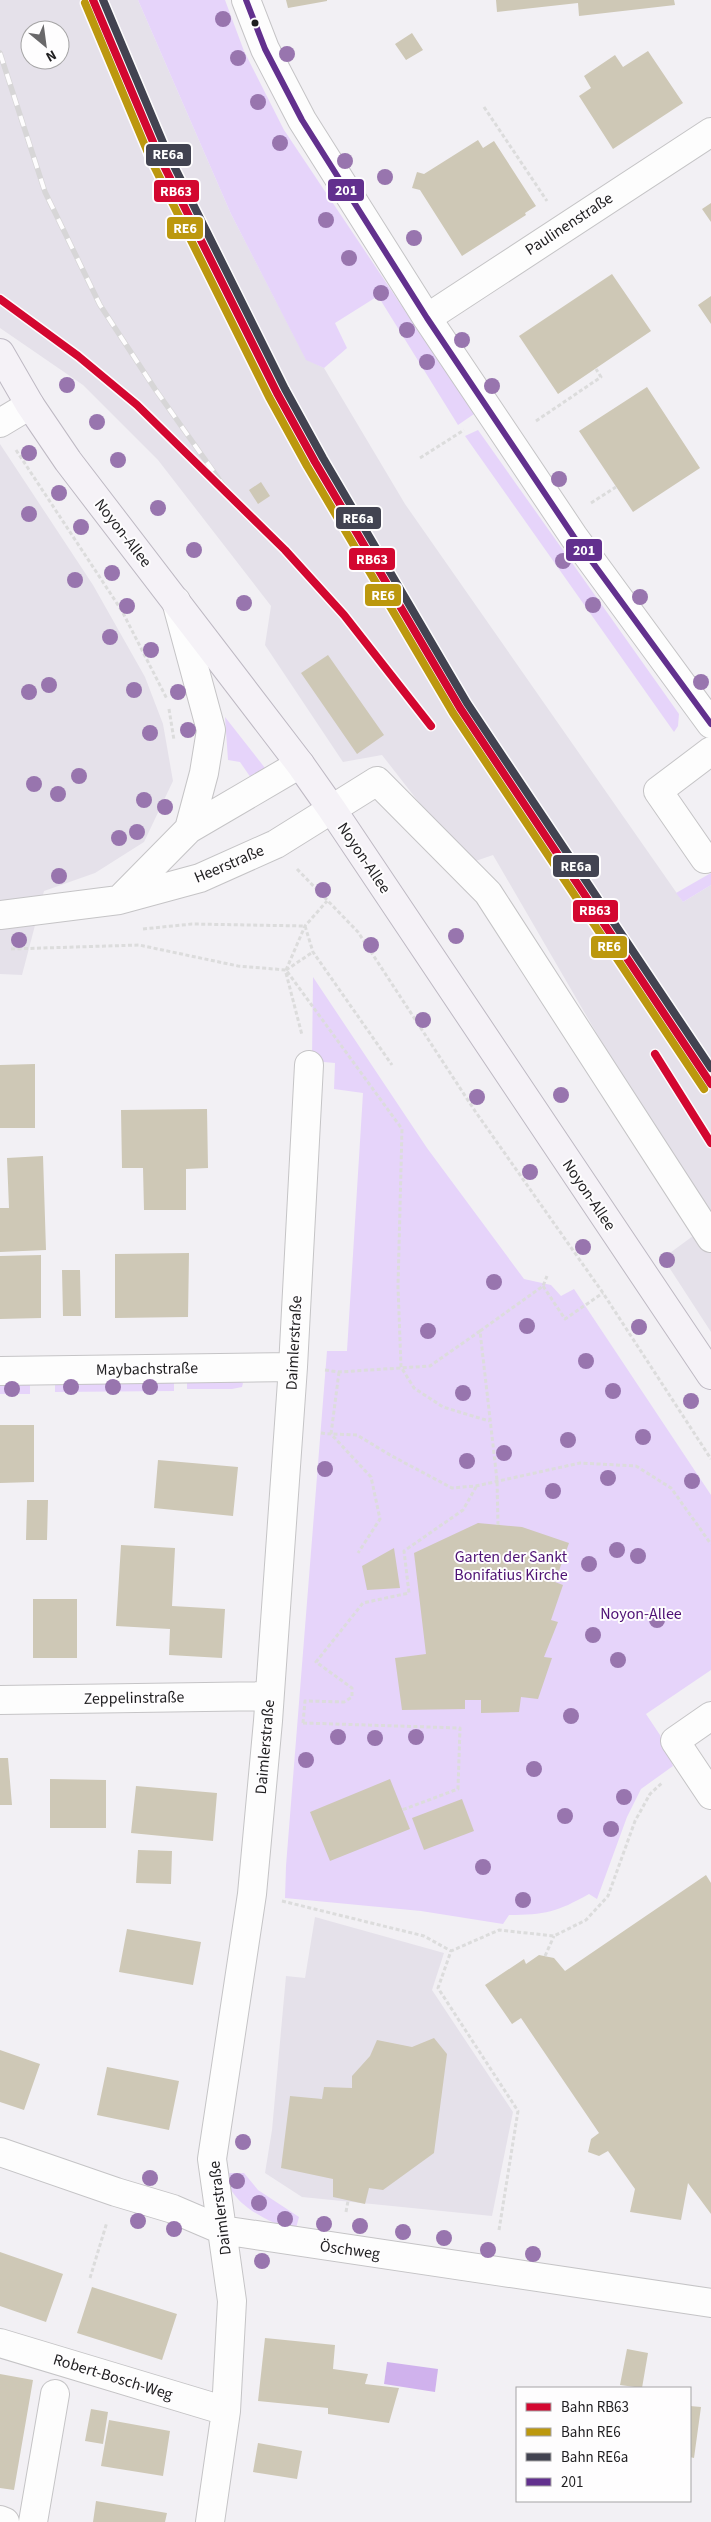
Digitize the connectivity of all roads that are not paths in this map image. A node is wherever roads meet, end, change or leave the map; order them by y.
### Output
1 (246, 0) edge
2 (711, 132) edge
3 (427, 318) junction
4 (0, 353) edge
5 (30, 405) junction
6 (5, 433) edge
7 (176, 601) junction
8 (711, 724) edge
9 (711, 751) edge
10 (300, 764) junction
11 (331, 808) junction
12 (189, 829) junction
13 (706, 859) dead end
14 (119, 900) junction
15 (0, 915) edge
16 (309, 1065) road end
17 (711, 1238) edge
18 (293, 1367) junction
19 (0, 1371) edge
20 (711, 1375) edge
21 (0, 1700) edge
22 (268, 1708) junction
23 (711, 1716) edge
24 (711, 1795) edge
25 (0, 2152) edge
26 (222, 2230) junction
27 (711, 2303) edge
28 (0, 2343) edge
29 (55, 2394) dead end
30 (226, 2411) junction
31 (0, 2520) edge
32 (5, 2522) edge
33 (33, 2522) edge
34 (210, 2522) edge

1 - 3 street
2 - 3 street, Paulinenstraße
3 - 8 street
4 - 5 main road, Noyon-Allee
5 - 6 street
5 - 7 main road, Noyon-Allee
7 - 10 main road, Noyon-Allee
7 - 12 street
9 - 13 street
10 - 11 main road, Noyon-Allee
10 - 12 street
11 - 14 street, Heerstraße
11 - 17 street, Heerstraße
11 - 20 main road, Noyon-Allee
12 - 14 street
14 - 15 street, Heerstraße
16 - 18 street, Daimlerstraße
18 - 19 street, Maybachstraße
18 - 22 street, Daimlerstraße
21 - 22 street, Zeppelinstraße
22 - 26 street, Daimlerstraße
23 - 24 street
25 - 26 street, Öschweg
26 - 27 street, Öschweg
26 - 30 street, Daimlerstraße
28 - 30 street, Robert-Bosch-Weg
29 - 33 street
30 - 34 street, Daimlerstraße
31 - 32 street

